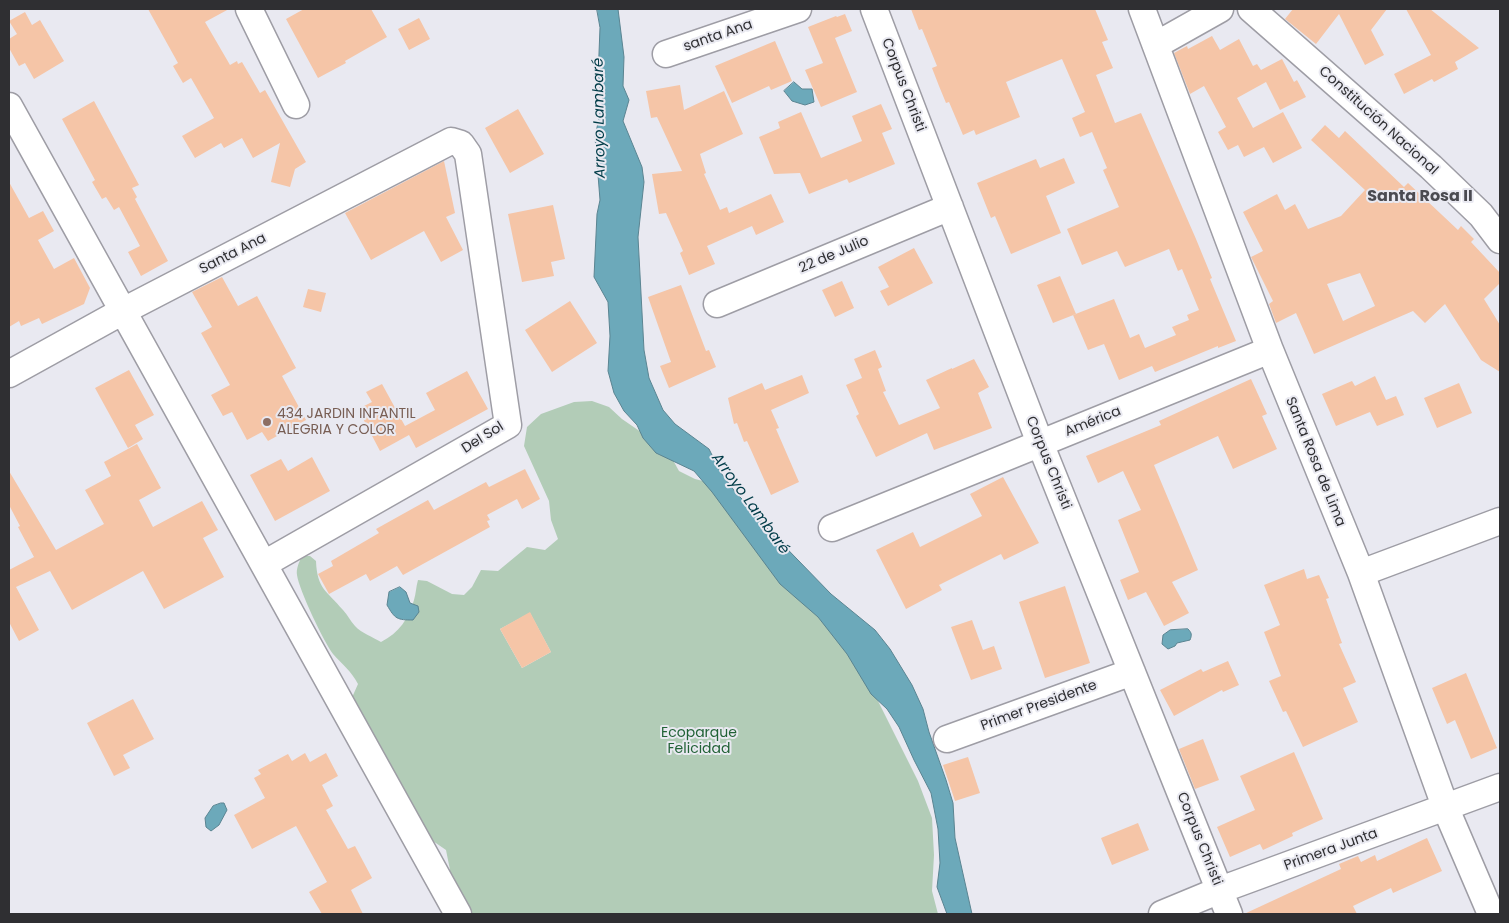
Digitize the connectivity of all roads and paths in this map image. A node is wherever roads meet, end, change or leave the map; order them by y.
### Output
1 (249, 9) edge
2 (798, 9) edge
3 (874, 9) edge
4 (1142, 9) edge
5 (1220, 9) edge
6 (1251, 9) edge
7 (1156, 46) junction
8 (666, 54) dead end
9 (296, 105) dead end
10 (9, 106) edge
11 (461, 144) joint
12 (950, 207) junction
13 (1500, 240) edge
14 (718, 304) dead end
15 (123, 311) junction
16 (1270, 350) junction
17 (9, 374) edge
18 (1040, 443) junction
19 (1500, 521) edge
20 (832, 528) dead end
21 (264, 564) junction
22 (1361, 573) junction
23 (1132, 672) junction
24 (946, 739) dead end
25 (1500, 787) edge
26 (1446, 808) junction
27 (1220, 890) junction
28 (455, 913) edge
29 (1162, 914) edge
30 (1229, 914) edge
31 (1491, 914) edge

1 - 9 street
2 - 8 street, santa Ana
3 - 12 street, Corpus Christi
4 - 7 street, Santa Rosa de Lima
5 - 7 street
6 - 13 street, Constitución Nacional
7 - 16 street, Santa Rosa de Lima
10 - 15 street
11 - 15 street, Santa Ana
11 - 21 street, Del Sol
12 - 14 street, 22 de Julio
12 - 18 street, Corpus Christi
15 - 17 street, Santa Ana
15 - 21 street
16 - 18 street, América
16 - 22 street, Santa Rosa de Lima
18 - 20 street, América
18 - 23 street, Corpus Christi
19 - 22 street
21 - 28 street
22 - 26 street, Santa Rosa de Lima
23 - 24 street, Primer Presidente
23 - 27 street, Corpus Christi
25 - 26 street, Primera Junta
26 - 27 street, Primera Junta
26 - 31 street, Santa Rosa de Lima
27 - 29 street, Primera Junta
27 - 30 street, Corpus Christi

